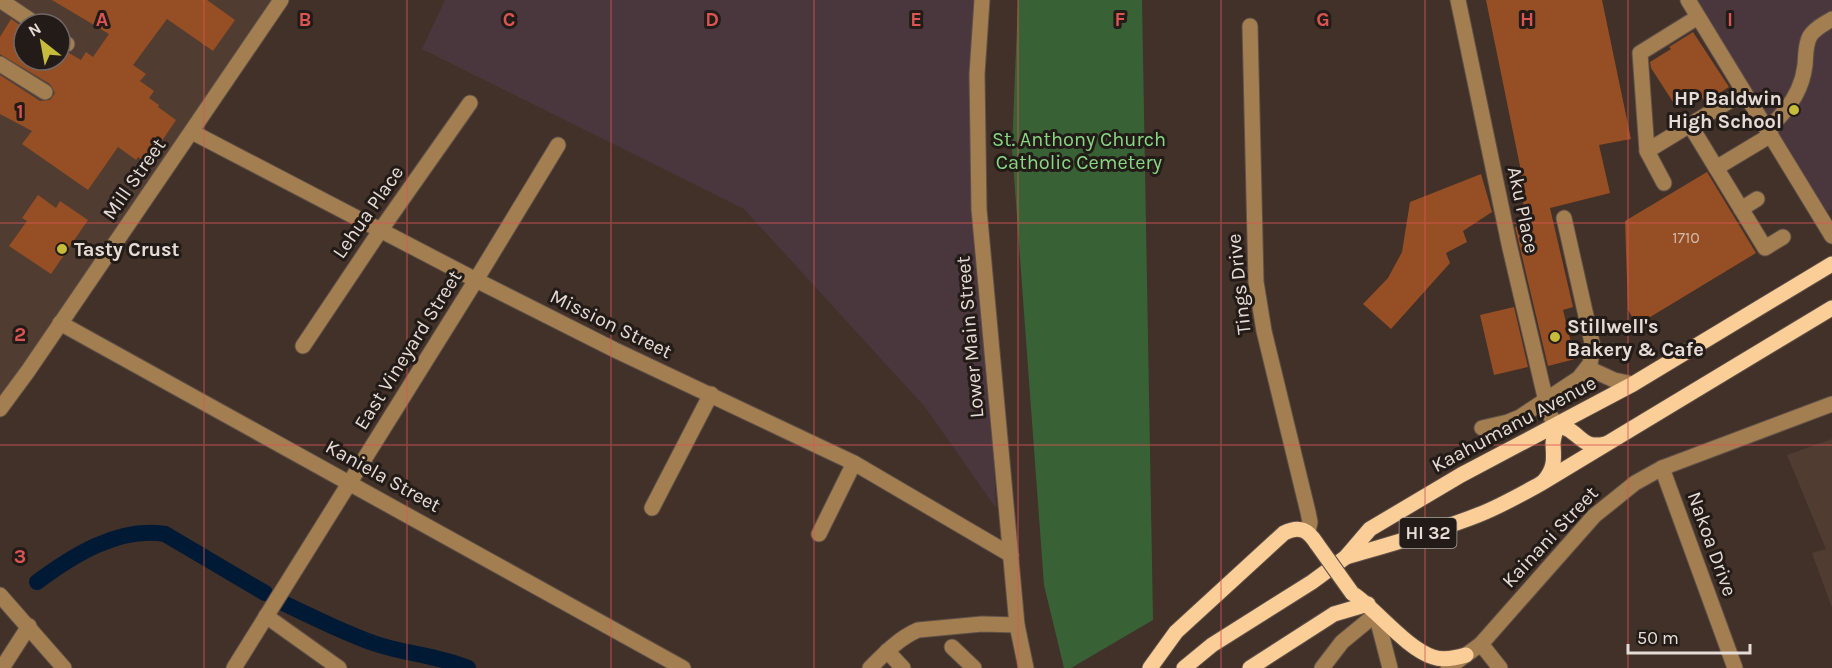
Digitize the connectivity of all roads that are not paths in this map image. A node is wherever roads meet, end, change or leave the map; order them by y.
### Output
1 (0, 0) edge
2 (281, 0) edge
3 (982, 0) edge
4 (1458, 0) edge
5 (1688, 0) edge
6 (18, 12) edge
7 (1698, 16) junction
8 (1832, 18) edge
9 (1250, 26) dead end
10 (0, 64) edge
11 (45, 92) dead end
12 (1744, 92) junction
13 (470, 104) dead end
14 (1690, 125) junction
15 (192, 132) junction
16 (1769, 132) junction
17 (558, 145) dead end
18 (1647, 151) junction
19 (1716, 168) junction
20 (1664, 183) dead end
21 (1757, 199) dead end
22 (1741, 209) junction
23 (1564, 218) dead end
24 (380, 231) junction
25 (1832, 236) edge
26 (1784, 237) dead end
27 (1832, 264) edge
28 (476, 280) junction
29 (1832, 308) edge
30 (60, 323) junction
31 (303, 346) dead end
32 (1588, 368) junction
33 (1634, 384) junction
34 (711, 394) junction
35 (1546, 401) junction
36 (1832, 404) edge
37 (0, 409) edge
38 (1557, 425) junction
39 (1482, 428) dead end
40 (1607, 444) junction
41 (854, 463) junction
42 (1662, 468) junction
43 (351, 482) junction
44 (1540, 484) junction
45 (652, 508) dead end
46 (819, 534) dead end
47 (1312, 538) junction
48 (1011, 555) junction
49 (1346, 557) junction
50 (0, 595) edge
51 (1372, 609) junction
52 (266, 616) junction
53 (1017, 625) junction
54 (29, 626) junction
55 (1481, 644) junction
56 (952, 647) dead end
57 (886, 651) junction
58 (1466, 655) junction
59 (2, 668) edge
60 (64, 668) edge
61 (234, 668) edge
62 (339, 668) edge
63 (683, 668) edge
64 (870, 668) edge
65 (903, 668) edge
66 (974, 668) edge
67 (1026, 668) edge
68 (1150, 668) edge
69 (1184, 668) edge
70 (1250, 668) edge
71 (1322, 668) edge
72 (1390, 668) edge
73 (1448, 668) edge
74 (1500, 668) edge
75 (1735, 668) edge

1 - 6 street
2 - 15 street, Mill Street
3 - 48 street, Lower Main Street
4 - 35 street, Aku Place
5 - 7 street
7 - 12 street
7 - 18 street
8 - 16 street
9 - 47 street, Tings Drive
10 - 11 street
12 - 14 street
12 - 16 street
13 - 24 street, Lehua Place
14 - 18 street
14 - 19 street
15 - 24 street, Mission Street
15 - 30 street, Mill Street
16 - 19 street
16 - 25 street
17 - 28 street, East Vineyard Street
18 - 20 street
19 - 22 street
21 - 22 street
22 - 26 street
23 - 32 street
24 - 28 street, Mission Street
24 - 31 street, Lehua Place
27 - 33 main road, Kaahumanu Avenue / HI 32
28 - 34 street, Mission Street
28 - 43 street, East Vineyard Street
29 - 40 main road, Kaahumanu Avenue / HI 32
30 - 37 street, Mill Street
30 - 43 street, Kaniela Street
32 - 33 street
32 - 35 street
33 - 38 main road, Kaahumanu Avenue / HI 32
34 - 41 street, Mission Street
34 - 45 street
35 - 38 street, Aku Place
35 - 39 street
36 - 42 street, Kainani Street
38 - 40 main road
38 - 44 main road
38 - 49 main road, Kaahumanu Avenue / HI 32
40 - 44 main road, Kaahumanu Avenue / HI 32
41 - 46 street
41 - 48 street, Mission Street
42 - 55 street, Kainani Street
42 - 75 street, Nakoa Drive
43 - 52 street, East Vineyard Street
43 - 63 street, Kaniela Street
44 - 49 main road, Kaahumanu Avenue / HI 32
47 - 51 main road, bridge
47 - 68 main road
48 - 53 street, Lower Main Street
49 - 69 main road, Kaahumanu Avenue / HI 32
50 - 54 street
51 - 58 main road
51 - 70 main road
51 - 71 street
51 - 72 street
52 - 61 street, East Vineyard Street
52 - 62 street
53 - 57 street
53 - 67 street, Lower Main Street
54 - 59 street
54 - 60 street
55 - 58 street, Kainani Street
55 - 74 street
56 - 66 street
57 - 64 street
57 - 65 street
58 - 73 street, Kainani Street

